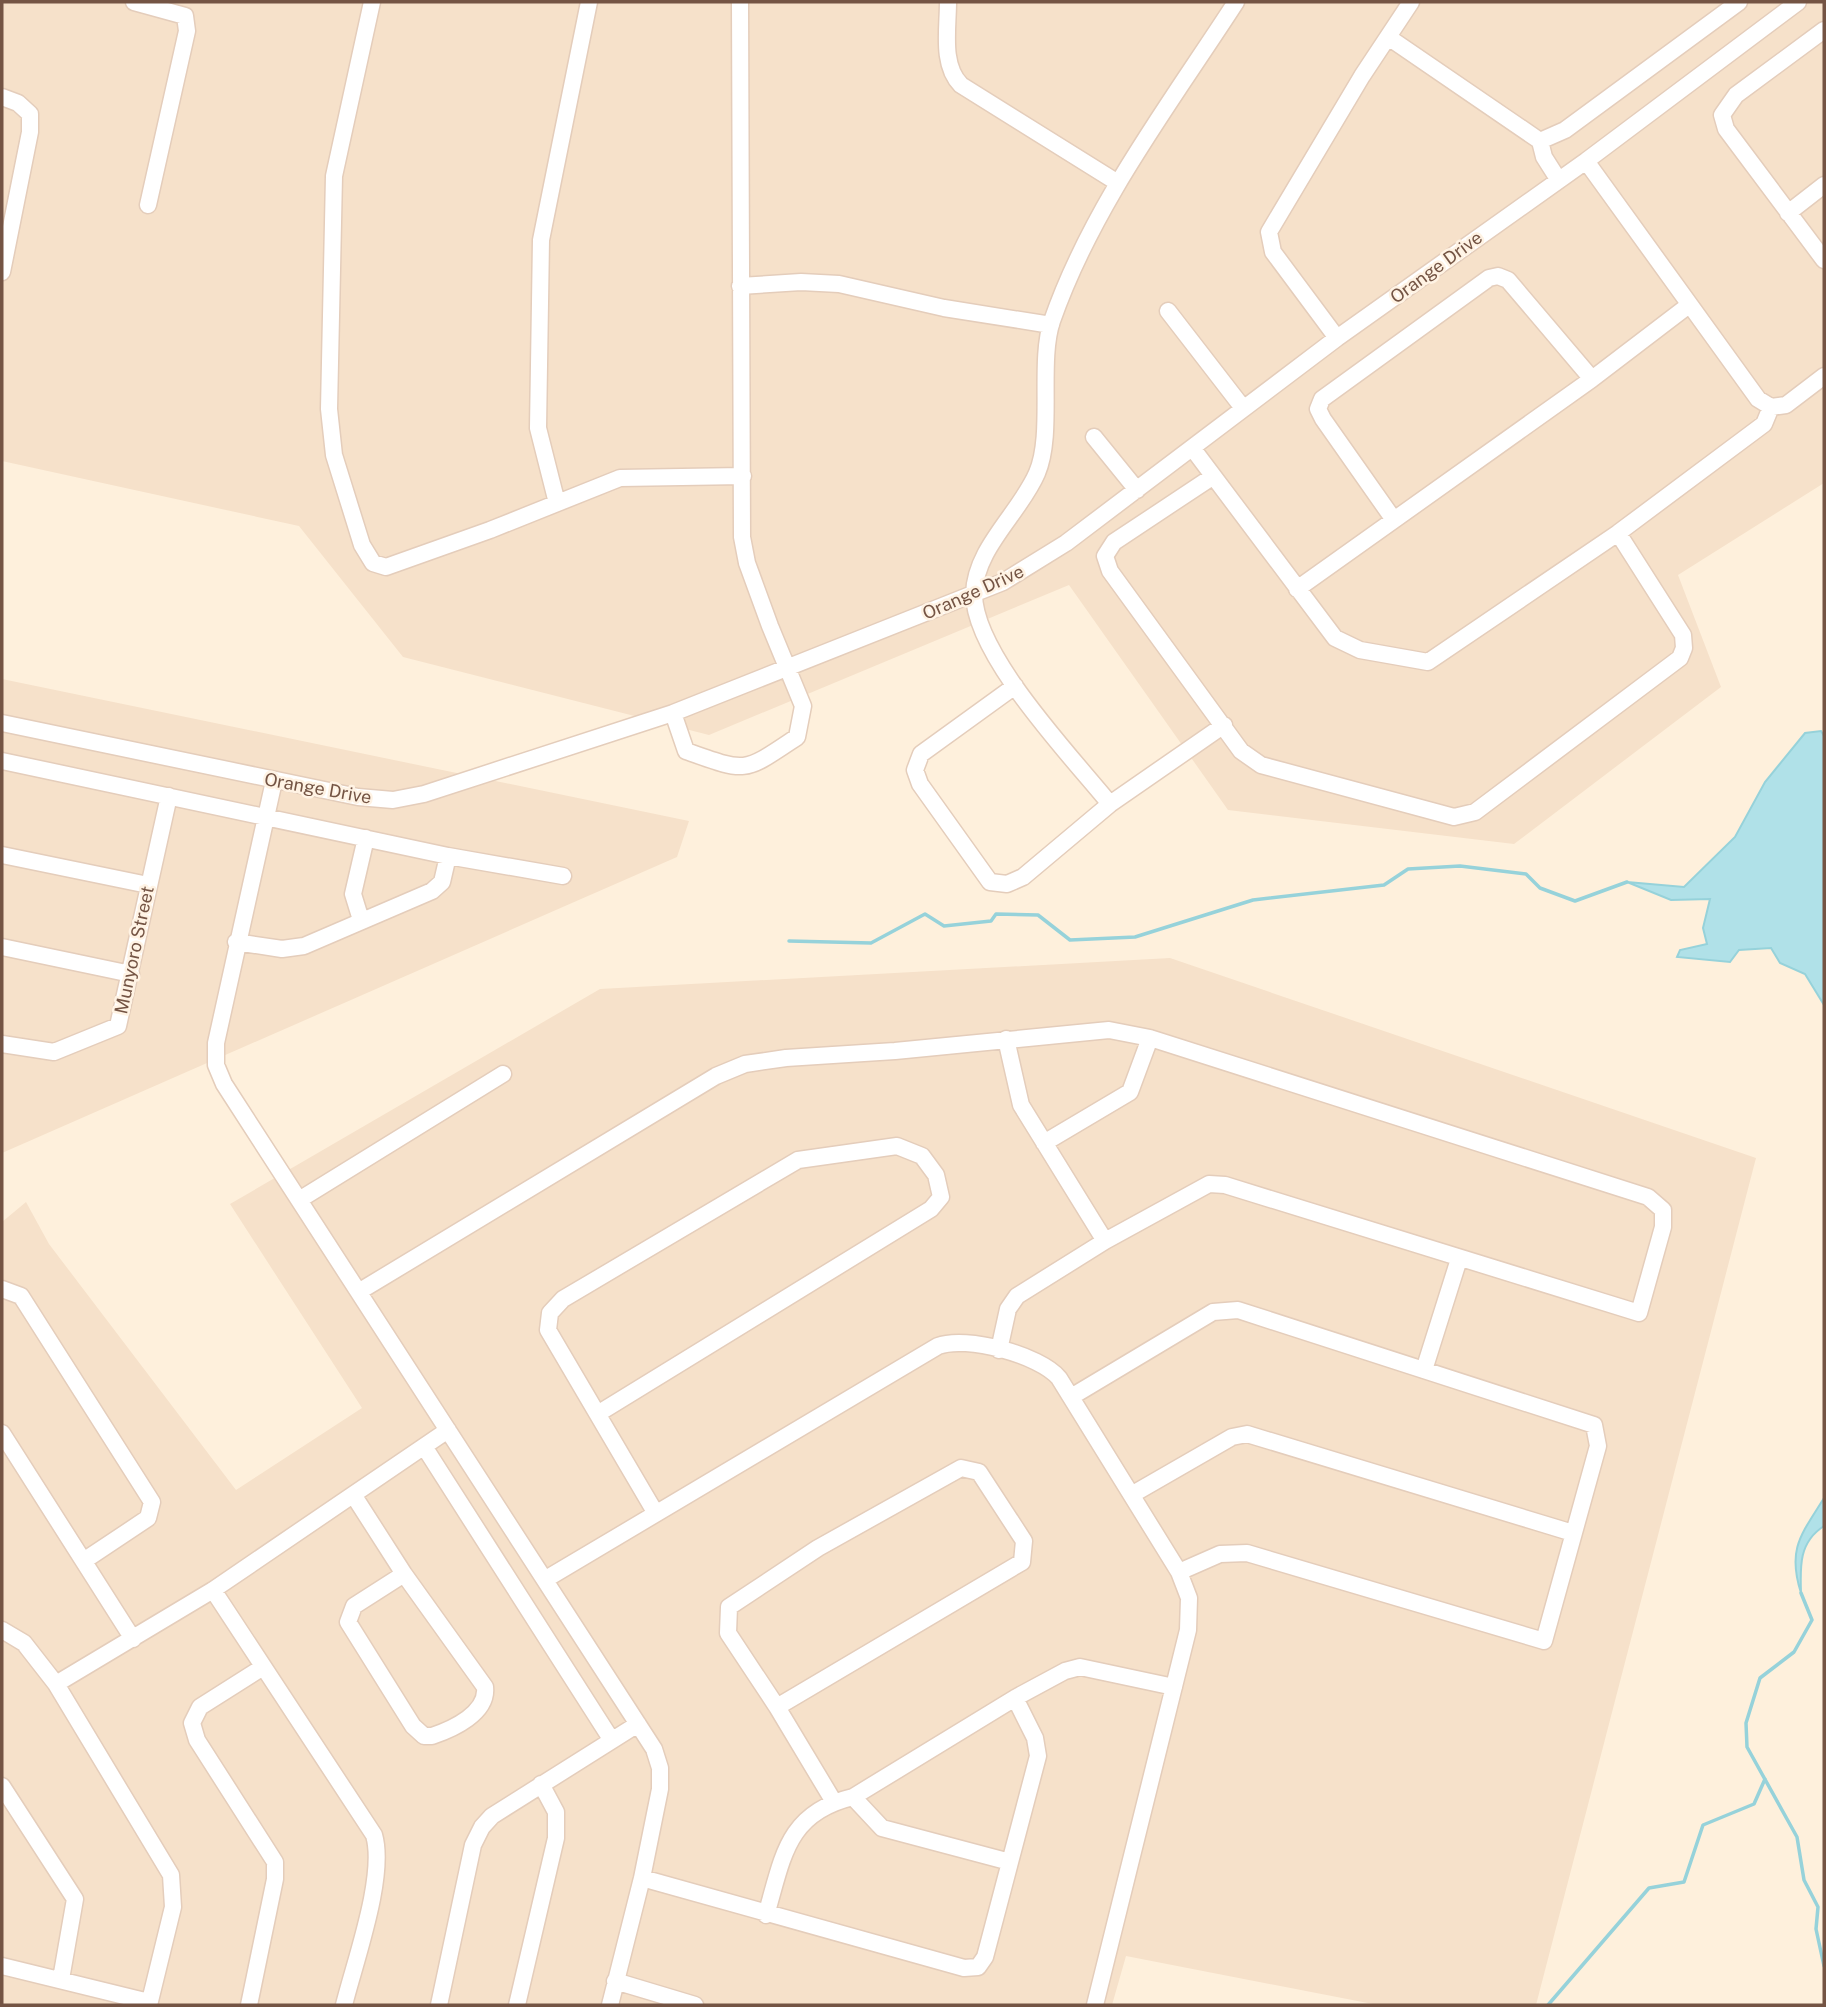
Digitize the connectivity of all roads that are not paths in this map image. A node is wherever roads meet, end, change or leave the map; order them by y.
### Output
1 (134, 2) edge
2 (372, 2) edge
3 (589, 2) edge
4 (740, 2) edge
5 (948, 2) edge
6 (1236, 2) edge
7 (1410, 2) edge
8 (1739, 2) edge
9 (1798, 2) edge
10 (1824, 30) edge
11 (1388, 37) junction
12 (2, 97) edge
13 (1540, 141) junction
14 (1586, 161) junction
15 (1558, 179) junction
16 (1118, 183) junction
17 (1824, 185) edge
18 (148, 205) dead end
19 (1788, 213) junction
20 (1824, 260) edge
21 (2, 272) edge
22 (740, 286) junction
23 (1689, 305) junction
24 (1168, 312) dead end
25 (1051, 324) junction
26 (1337, 338) junction
27 (1824, 376) edge
28 (1592, 379) junction
29 (1771, 407) junction
30 (1243, 408) junction
31 (1094, 437) dead end
32 (1193, 449) junction
33 (743, 476) junction
34 (1212, 477) junction
35 (1137, 490) junction
36 (557, 503) junction
37 (1394, 520) junction
38 (1618, 533) junction
39 (1297, 589) junction
40 (974, 594) junction
41 (788, 667) junction
42 (1015, 686) junction
43 (673, 713) junction
44 (2, 723) edge
45 (1224, 725) junction
46 (2, 761) edge
47 (274, 781) junction
48 (170, 796) junction
49 (1110, 804) junction
50 (266, 816) junction
51 (366, 838) junction
52 (2, 855) edge
53 (448, 856) junction
54 (563, 876) dead end
55 (148, 885) junction
56 (361, 920) junction
57 (236, 942) junction
58 (2, 947) edge
59 (131, 974) junction
60 (1150, 1038) junction
61 (1006, 1039) junction
62 (2, 1044) edge
63 (503, 1074) dead end
64 (1044, 1143) junction
65 (299, 1200) junction
66 (1105, 1241) junction
67 (1459, 1259) junction
68 (2, 1289) edge
69 (360, 1291) junction
70 (999, 1350) junction
71 (1424, 1370) junction
72 (1071, 1397) junction
73 (598, 1413) junction
74 (448, 1430) junction
75 (2, 1433) edge
76 (425, 1448) junction
77 (1133, 1494) junction
78 (354, 1496) junction
79 (655, 1513) junction
80 (1573, 1533) junction
81 (85, 1560) junction
82 (1179, 1572) junction
83 (404, 1574) junction
84 (546, 1579) junction
85 (213, 1590) junction
86 (2, 1630) edge
87 (134, 1639) junction
88 (262, 1667) junction
89 (56, 1684) junction
90 (1174, 1687) junction
91 (1015, 1698) junction
92 (777, 1707) junction
93 (638, 1724) junction
94 (611, 1739) junction
95 (541, 1784) junction
96 (2, 1786) edge
97 (853, 1797) junction
98 (834, 1802) junction
99 (1010, 1862) junction
100 (642, 1878) junction
101 (766, 1915) junction
102 (2, 1966) edge
103 (61, 1979) junction
104 (615, 1981) junction
105 (149, 2004) edge
106 (249, 2005) edge
107 (344, 2005) edge
108 (439, 2005) edge
109 (517, 2005) edge
110 (610, 2005) edge
111 (695, 2005) edge
112 (1095, 2005) edge

1 - 18 street
2 - 36 street
3 - 36 street
4 - 22 street
5 - 16 street
6 - 16 street
7 - 11 street
8 - 13 street
9 - 14 street, Orange Drive
10 - 19 street
11 - 13 street
11 - 26 street
12 - 21 street
13 - 15 street
14 - 15 street, Orange Drive
14 - 23 street
15 - 26 street, Orange Drive
16 - 25 street
17 - 19 street
19 - 20 street
22 - 25 street
22 - 33 street
23 - 28 street
23 - 29 street
24 - 30 street
25 - 40 street
26 - 30 street, Orange Drive
27 - 29 street
28 - 37 street
28 - 37 street
29 - 38 street
30 - 32 street, Orange Drive
31 - 35 street
32 - 34 street
32 - 35 street, Orange Drive
33 - 36 street
33 - 41 street
34 - 39 street
34 - 45 street
35 - 40 street, Orange Drive
37 - 39 street
38 - 39 street
38 - 45 street
40 - 41 street, Orange Drive
40 - 42 street
41 - 43 street, Orange Drive
41 - 43 street
42 - 49 street
42 - 49 street
43 - 47 street, Orange Drive
44 - 47 street, Orange Drive
45 - 49 street
46 - 48 street
47 - 50 street
48 - 50 street
48 - 55 street, Munyoro Street
50 - 51 street
50 - 57 street
51 - 53 street
51 - 56 street
52 - 55 street
53 - 54 street
53 - 56 street
55 - 59 street, Munyoro Street
56 - 57 street
57 - 65 street
58 - 59 street
59 - 62 street, Munyoro Street
60 - 61 street
60 - 64 street
60 - 67 street
61 - 64 street
61 - 69 street
63 - 65 street
64 - 66 street
65 - 69 street
66 - 67 street
66 - 70 street
67 - 71 street
68 - 81 street
69 - 74 street
70 - 72 street
70 - 79 street
71 - 72 street
71 - 80 street
72 - 77 street
73 - 73 street
73 - 79 street
74 - 76 street
74 - 84 street
75 - 81 street
76 - 78 street
76 - 94 street
77 - 80 street
77 - 82 street
78 - 83 street
78 - 85 street
79 - 84 street
80 - 82 street
81 - 87 street
82 - 90 street
83 - 83 street
84 - 93 street
85 - 87 street
85 - 88 street
86 - 89 street
87 - 89 street
88 - 106 street
88 - 107 street
89 - 105 street
90 - 91 street
90 - 112 street
91 - 97 street
91 - 99 street
92 - 92 street
92 - 98 street
93 - 94 street
93 - 100 street
94 - 95 street
95 - 108 street
95 - 109 street
96 - 103 street
97 - 98 street
97 - 99 street
98 - 101 street
99 - 101 street
100 - 101 street
100 - 104 street
102 - 103 street
103 - 105 street
104 - 110 street
104 - 111 street

